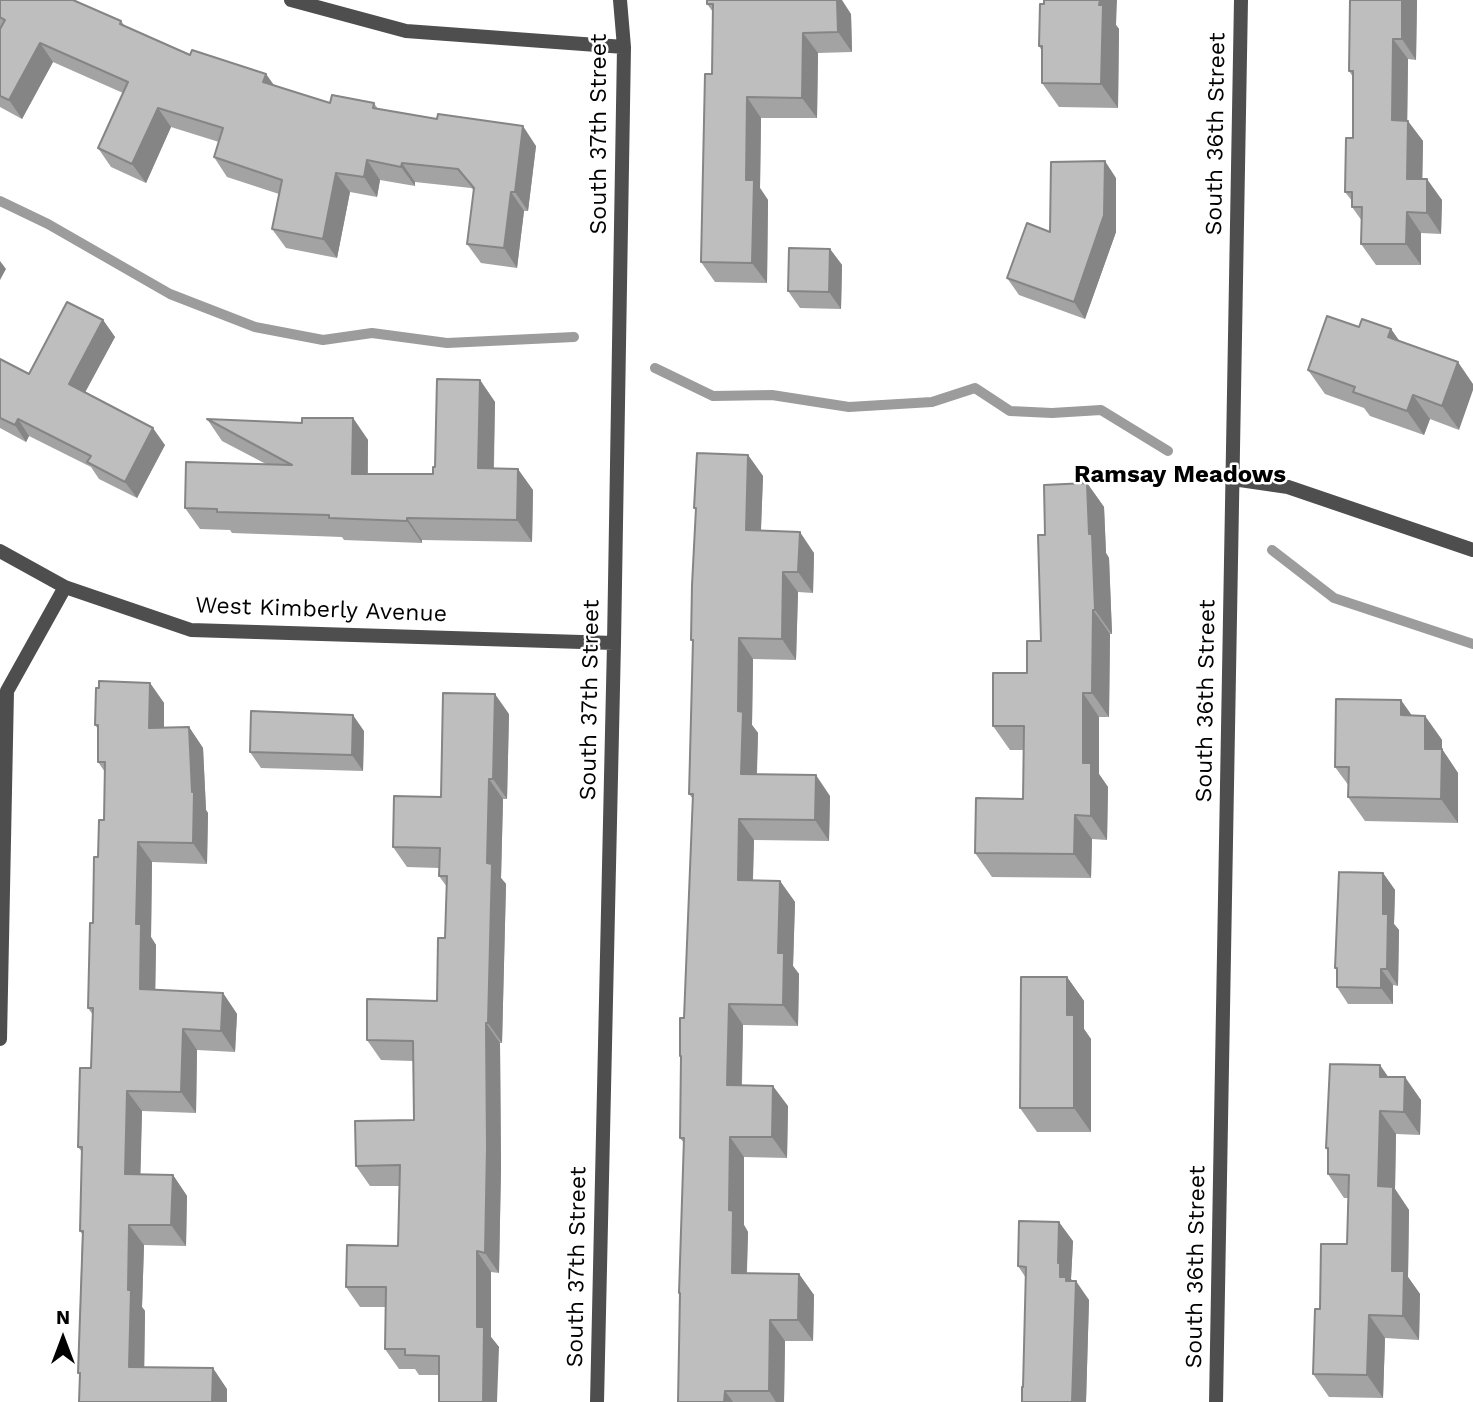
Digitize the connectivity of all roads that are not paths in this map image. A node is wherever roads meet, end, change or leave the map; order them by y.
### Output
1 (291, 0) edge
2 (620, 0) edge
3 (1241, 0) edge
4 (624, 47) junction
5 (1233, 479) junction
6 (1473, 550) edge
7 (0, 551) edge
8 (65, 587) junction
9 (614, 643) junction
10 (0, 1039) edge
11 (597, 1402) edge
12 (1216, 1402) edge

1 - 4 street
2 - 4 street, South 37th Street
3 - 5 street, South 36th Street
4 - 9 street, South 37th Street
5 - 6 street
5 - 12 street, South 36th Street
7 - 8 street, West Kimberly Avenue
8 - 9 street, West Kimberly Avenue
8 - 10 street
9 - 11 street, South 37th Street

